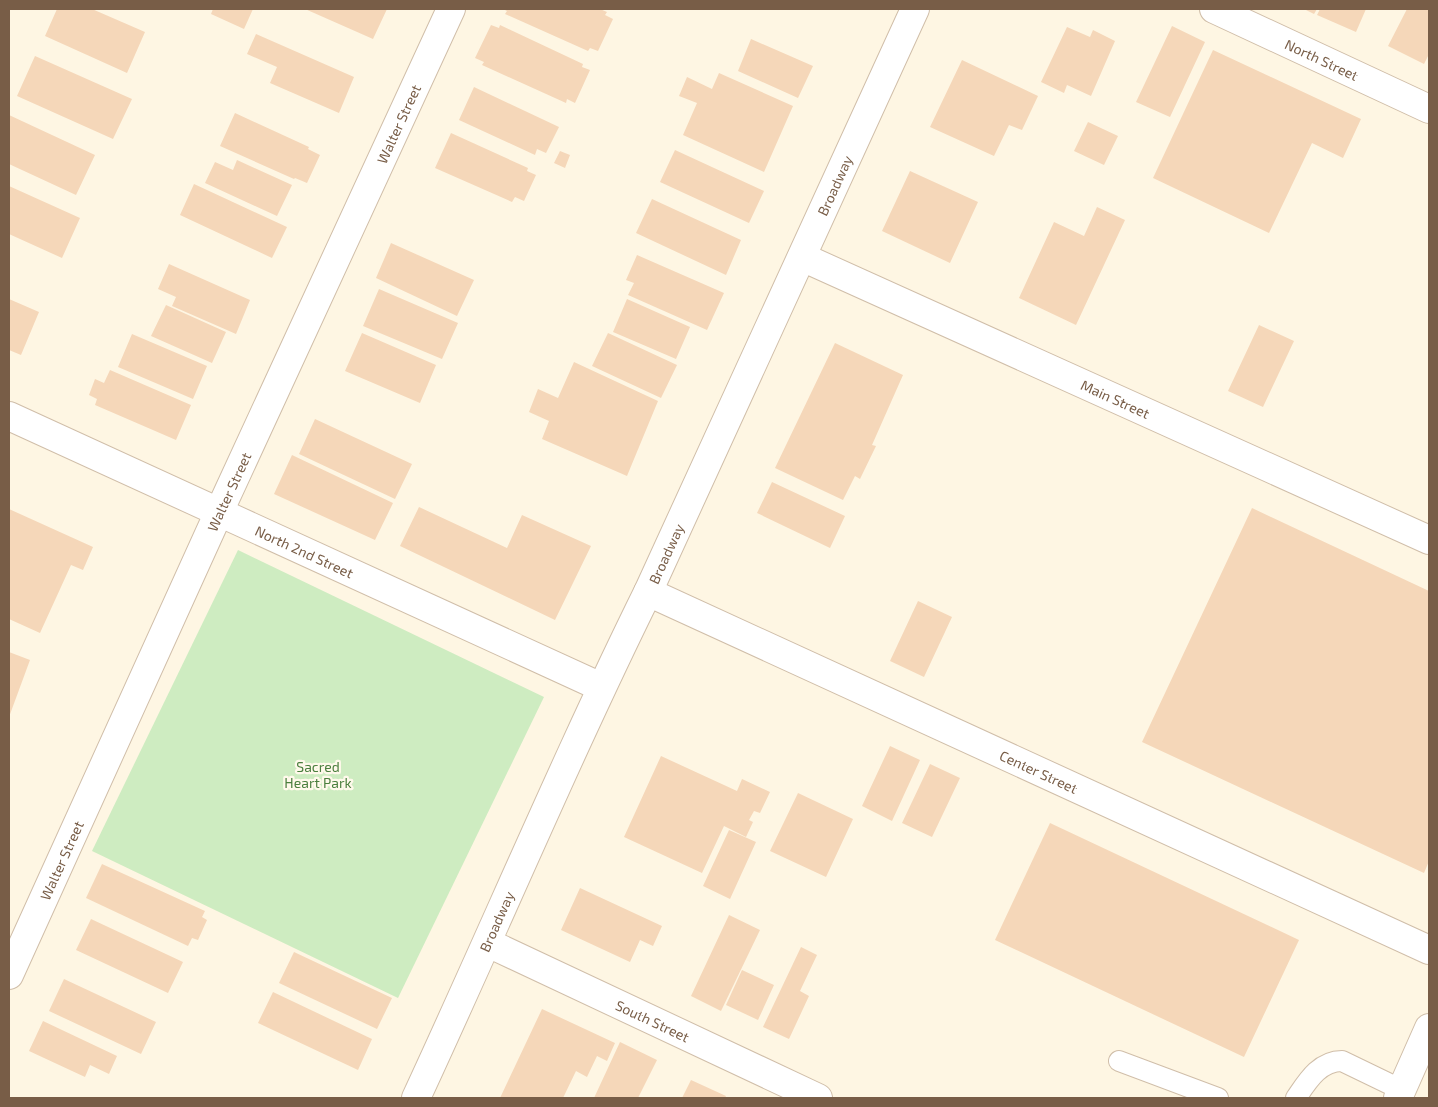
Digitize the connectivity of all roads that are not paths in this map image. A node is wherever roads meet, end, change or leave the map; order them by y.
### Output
1 (451, 9) edge
2 (915, 9) edge
3 (1214, 9) edge
4 (1429, 110) edge
5 (802, 257) junction
6 (9, 416) edge
7 (219, 512) junction
8 (1429, 540) edge
9 (648, 592) junction
10 (601, 687) junction
11 (488, 943) junction
12 (1429, 950) edge
13 (9, 975) edge
14 (1429, 1028) edge
15 (1119, 1061) dead end
16 (1400, 1094) edge
17 (416, 1098) edge
18 (818, 1098) edge
19 (1218, 1098) edge
20 (1296, 1098) edge

1 - 7 street, Walter Street
2 - 5 street, Broadway
3 - 4 street, North Street
5 - 8 street, Main Street
5 - 9 street, Broadway
6 - 7 street, North 2nd Street
7 - 10 street, North 2nd Street
7 - 13 street, Walter Street
9 - 10 street, Broadway
9 - 12 street, Center Street
10 - 11 street, Broadway
11 - 17 street, Broadway
11 - 18 street, South Street
14 - 16 street
15 - 19 lane
16 - 20 lane

